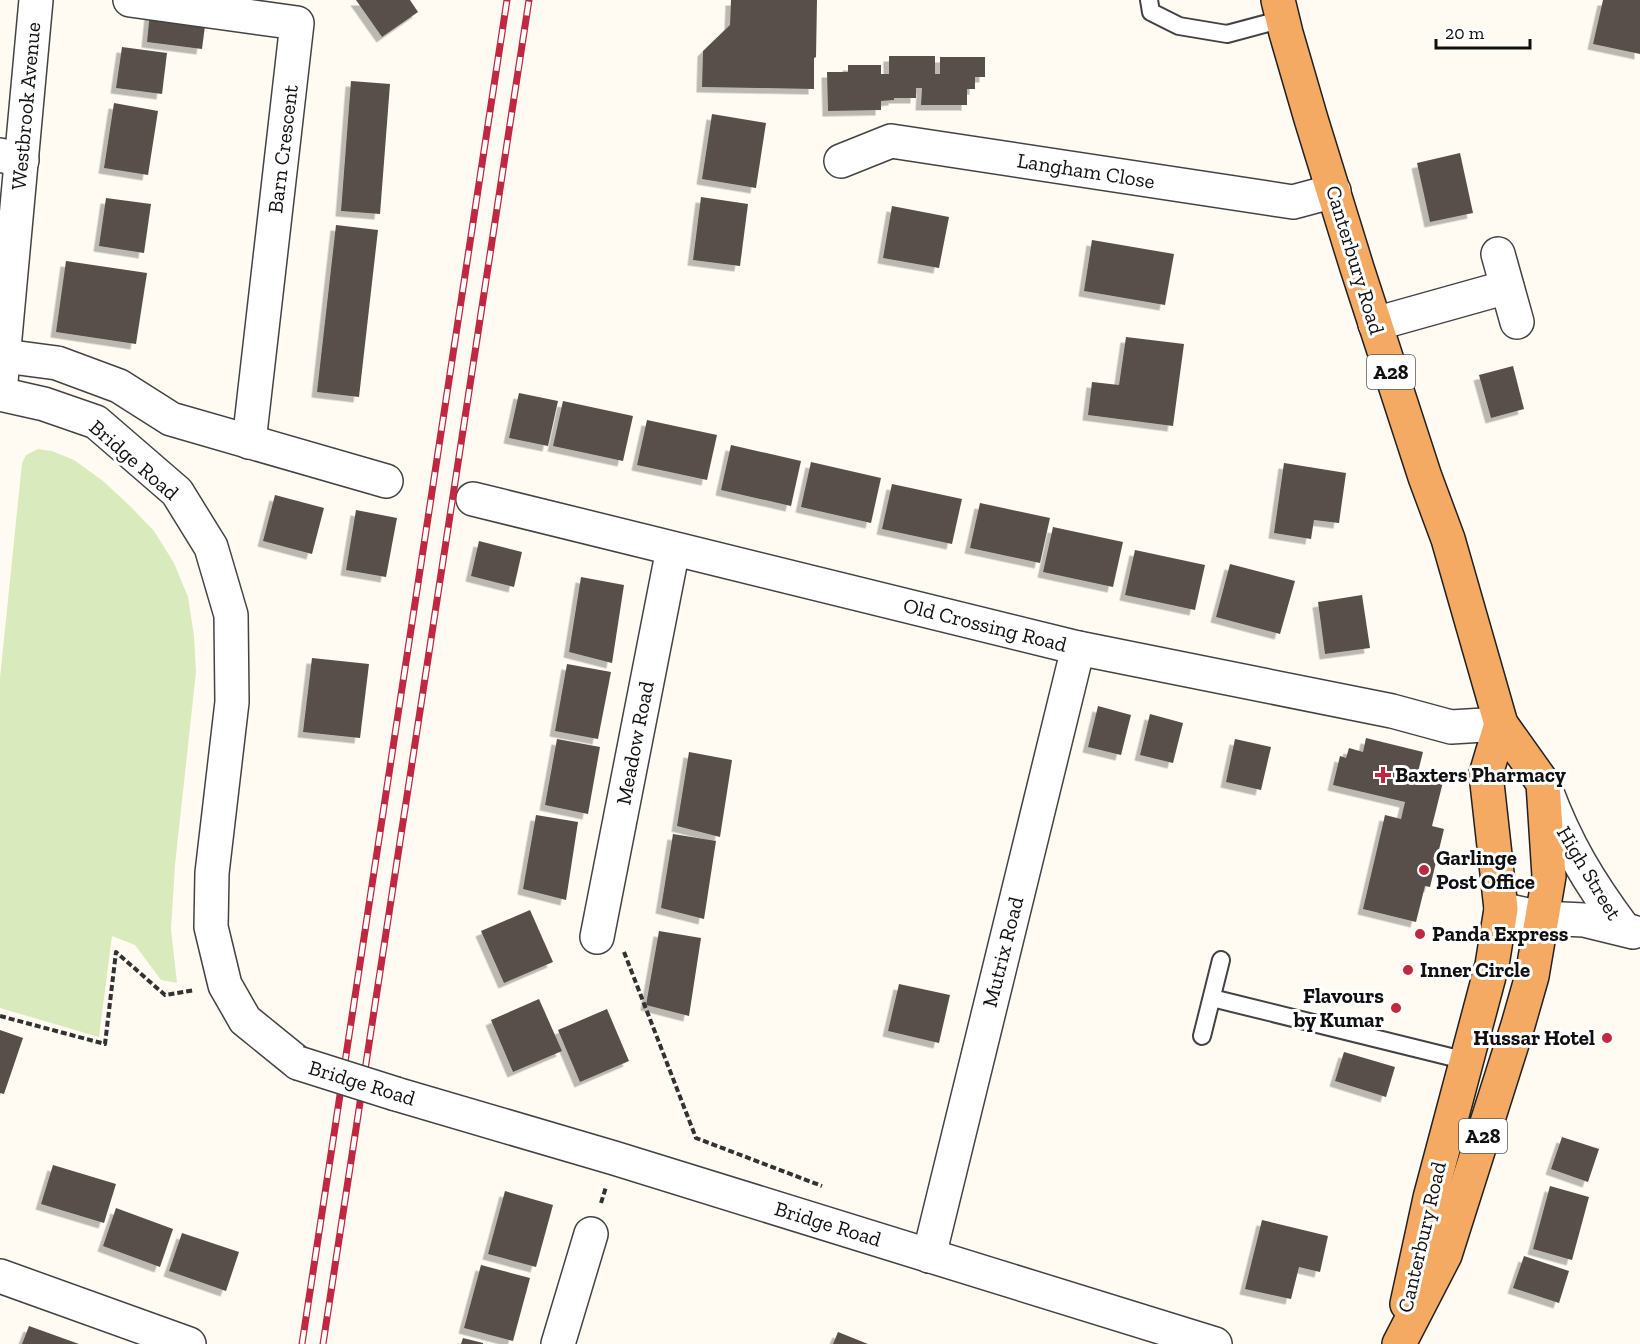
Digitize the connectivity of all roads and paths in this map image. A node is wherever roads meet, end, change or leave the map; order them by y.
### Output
1 (36, 0) edge
2 (130, 0) edge
3 (1149, 0) edge
4 (1281, 10) edge
5 (11, 158) edge
6 (841, 161) dead end
7 (1334, 191) junction
8 (1498, 254) dead end
9 (1507, 287) junction
10 (1517, 322) dead end
11 (1375, 324) junction
12 (4, 356) junction
13 (0, 393) edge
14 (249, 442) junction
15 (386, 481) dead end
16 (472, 499) dead end
17 (673, 549) junction
18 (1078, 648) junction
19 (1501, 724) junction
20 (1543, 783) junction
21 (1501, 909) junction
22 (1541, 918) junction
23 (1632, 932) edge
24 (597, 937) joint
25 (1221, 960) dead end
26 (225, 985) junction
27 (1212, 998) junction
28 (0, 1016) edge
29 (1202, 1036) dead end
30 (1467, 1061) junction
31 (827, 1187) dead end
32 (591, 1234) dead end
33 (929, 1256) junction
34 (0, 1276) edge
35 (189, 1344) edge
36 (558, 1344) edge
37 (1215, 1344) edge
38 (1398, 1344) edge

1 - 5 street, Westbrook Avenue
2 - 14 street, Barn Crescent
3 - 4 lane
4 - 7 highway, Canterbury Road / A28
5 - 12 street, Westbrook Avenue
6 - 7 street, Langham Close
7 - 11 highway, Canterbury Road / A28
8 - 9 street
9 - 10 street
9 - 11 street
11 - 19 highway, Canterbury Road / A28
12 - 13 street, Westbrook Avenue
12 - 14 street
13 - 26 street, Bridge Road
14 - 15 street
16 - 17 street, Old Crossing Road
17 - 18 street, Old Crossing Road
17 - 24 street, Meadow Road
18 - 19 street, Old Crossing Road
18 - 33 street, Mutrix Road
19 - 20 highway, Canterbury Road / A28
19 - 21 highway, Canterbury Road / A28
20 - 22 highway, Canterbury Road / A28
20 - 23 street, High Street
21 - 22 street, High Street
21 - 30 highway, Canterbury Road / A28
22 - 23 street, High Street
22 - 38 highway, Canterbury Road / A28
24 - 31 path
25 - 27 lane
26 - 28 path
26 - 33 street, Bridge Road, bridge
27 - 29 lane
27 - 30 lane
30 - 38 highway, Canterbury Road / A28
32 - 36 street
33 - 37 street, Bridge Road
34 - 35 street

